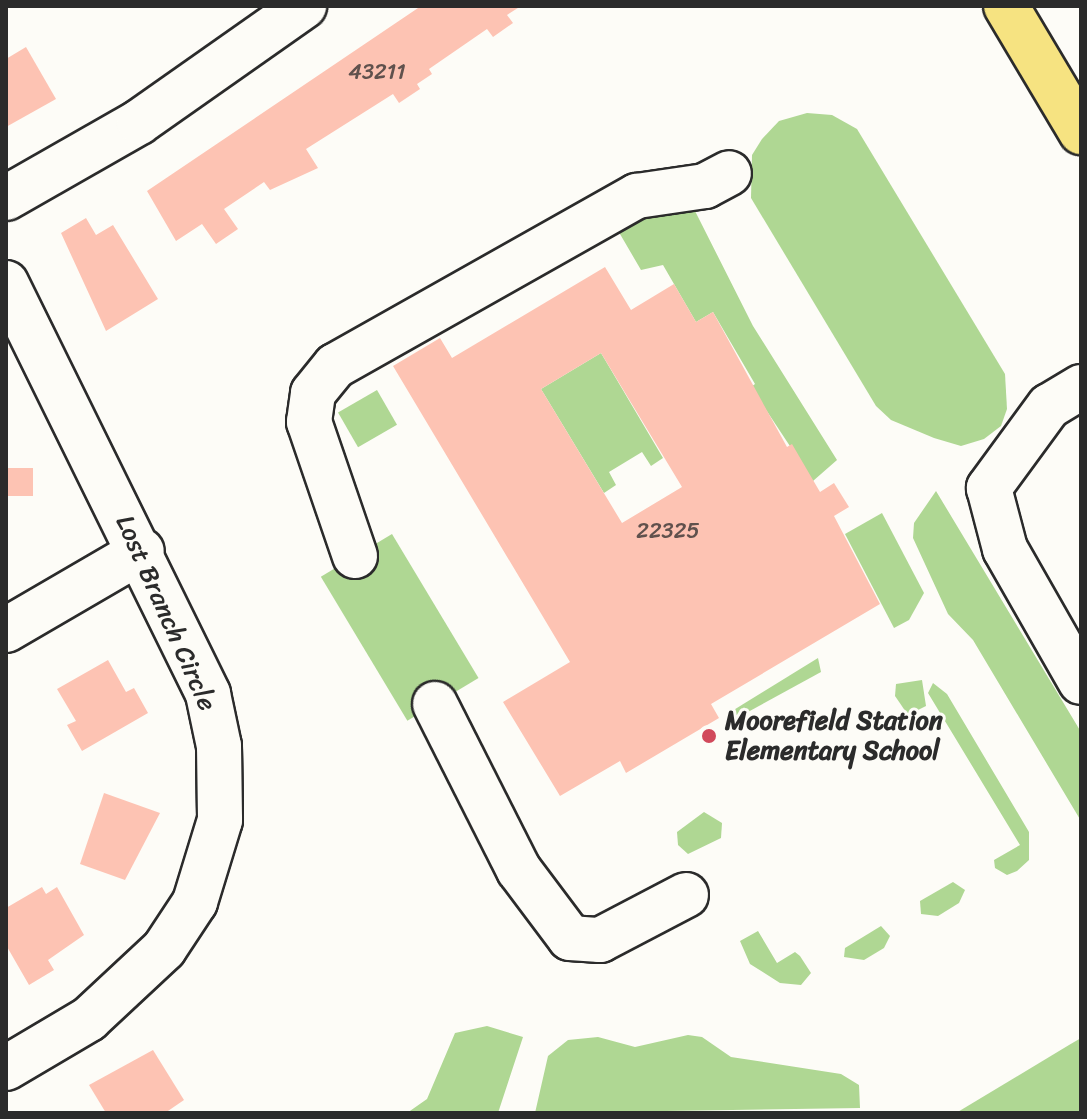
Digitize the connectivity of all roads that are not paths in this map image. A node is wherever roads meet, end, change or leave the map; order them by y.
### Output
1 (302, 6) edge
2 (1006, 6) edge
3 (1081, 132) edge
4 (729, 173) dead end
5 (6, 198) edge
6 (6, 283) edge
7 (1081, 387) edge
8 (142, 551) junction
9 (355, 556) dead end
10 (6, 630) edge
11 (1081, 682) edge
12 (435, 704) dead end
13 (686, 895) dead end
14 (6, 1068) edge

1 - 5 street
2 - 3 main road
4 - 9 street
6 - 8 street, Lost Branch Circle
7 - 11 street
8 - 10 street
8 - 14 street, Lost Branch Circle
12 - 13 street

